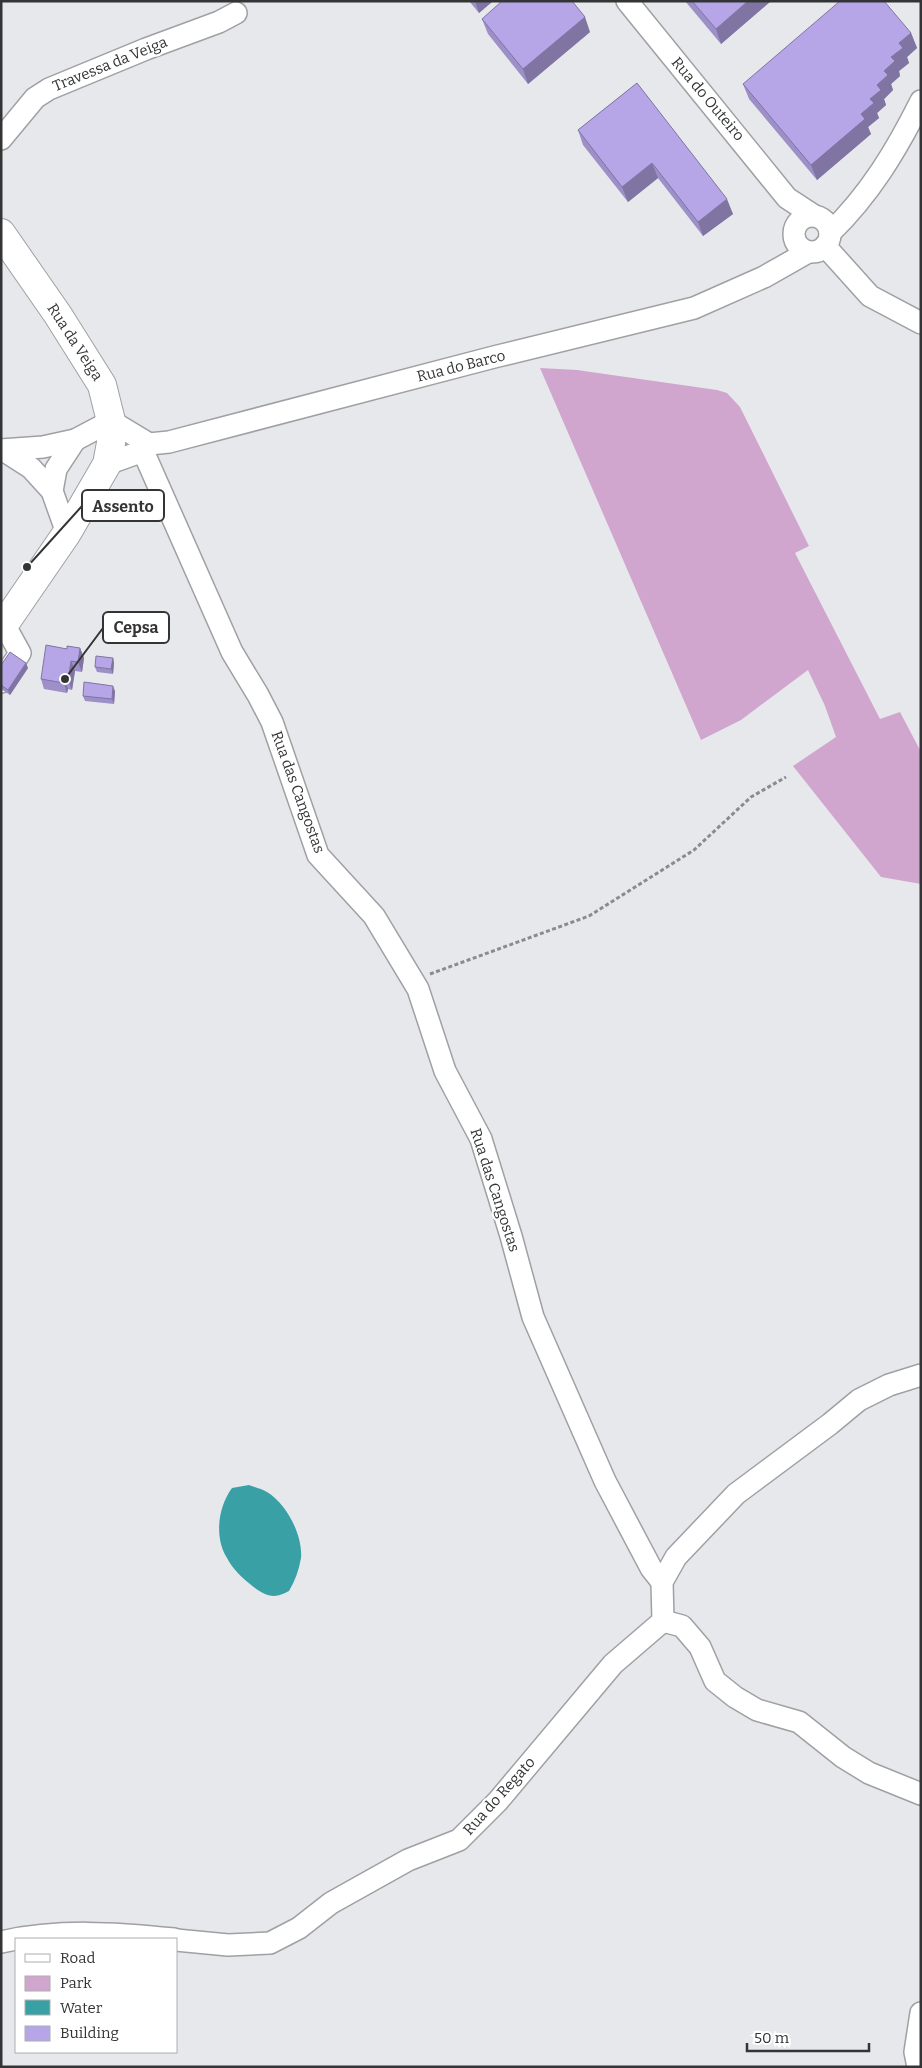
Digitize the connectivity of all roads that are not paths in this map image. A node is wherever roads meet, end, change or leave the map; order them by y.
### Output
1 (627, 1) edge
2 (236, 13) dead end
3 (921, 101) edge
4 (1, 139) edge
5 (1, 233) edge
6 (812, 233) junction
7 (921, 323) edge
8 (111, 421) junction
9 (75, 440) junction
10 (146, 448) junction
11 (2, 450) edge
12 (107, 464) junction
13 (52, 491) junction
14 (67, 533) junction
15 (3, 627) edge
16 (1, 682) edge
17 (921, 1375) edge
18 (662, 1582) junction
19 (663, 1621) junction
20 (921, 1794) edge
21 (15, 1938) edge
22 (16, 1938) edge
23 (165, 1938) edge
24 (178, 1939) edge
25 (1, 1942) edge
26 (921, 2013) edge
27 (918, 2067) edge

1 - 6 street, Rua do Outeiro
2 - 4 street, Travessa da Veiga
3 - 6 street, Rua do Barco
5 - 8 main road, Rua da Veiga
6 - 7 street, Rua do Outeiro
6 - 10 street, Rua do Barco
8 - 9 street
8 - 10 street
8 - 12 main road, Rua da Veiga
9 - 11 street
9 - 13 street
10 - 12 street, Rua do Barco
10 - 18 street, Rua das Cangostas
11 - 13 street
12 - 14 main road
13 - 14 street
14 - 15 main road
15 - 16 street
17 - 18 street
18 - 19 street
19 - 20 street
19 - 24 street, Rua do Regato
21 - 25 street, Rua do Regato
22 - 23 street, Rua do Regato
26 - 27 street

